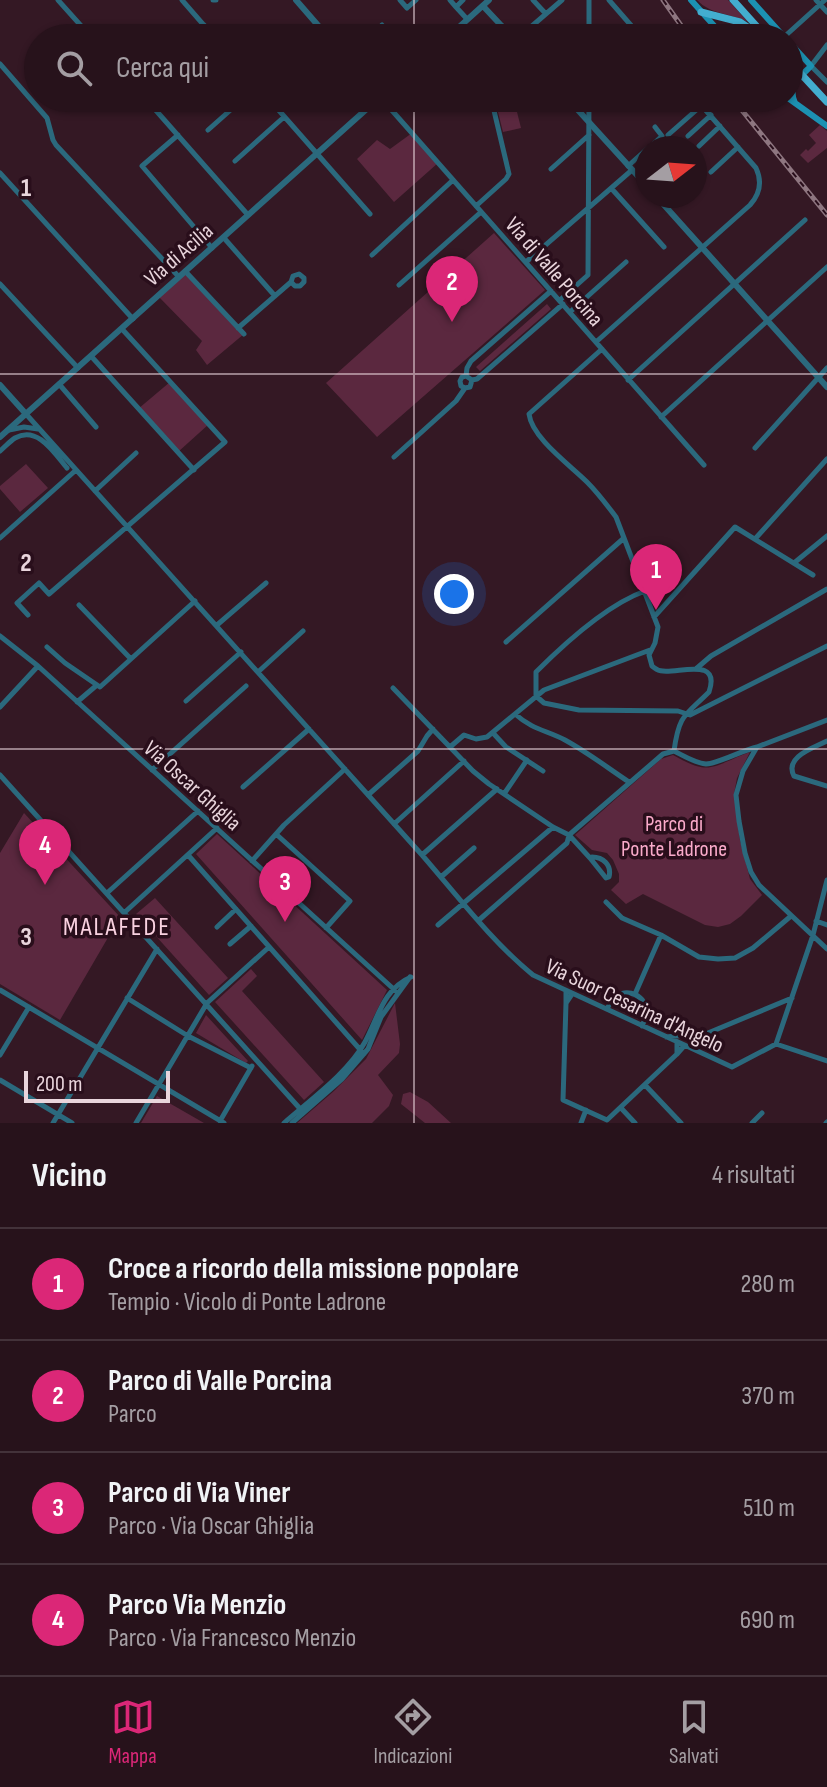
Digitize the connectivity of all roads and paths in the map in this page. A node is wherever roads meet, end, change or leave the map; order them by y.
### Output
1 (58, 0) edge
2 (182, 0) edge
3 (296, 0) edge
4 (400, 0) edge
5 (416, 0) edge
6 (450, 0) edge
7 (463, 0) edge
8 (489, 0) edge
9 (533, 0) edge
10 (562, 0) edge
11 (589, 0) edge
12 (609, 0) edge
13 (691, 0) edge
14 (734, 0) edge
15 (751, 0) edge
16 (820, 1) edge
17 (480, 3) edge
18 (456, 7) junction
19 (701, 12) junction
20 (827, 12) edge
21 (546, 14) junction
22 (467, 19) junction
23 (79, 24) edge
24 (203, 24) edge
25 (317, 24) edge
26 (464, 24) edge
27 (500, 24) edge
28 (533, 24) edge
29 (589, 24) edge
30 (630, 24) edge
31 (712, 24) edge
32 (744, 24) edge
33 (754, 24) edge
34 (772, 24) edge
35 (798, 24) edge
36 (827, 45) edge
37 (803, 57) edge
38 (0, 64) edge
39 (811, 66) junction
40 (803, 73) edge
41 (803, 76) edge
42 (827, 82) edge
43 (24, 92) edge
44 (827, 102) edge
45 (803, 109) edge
46 (42, 112) edge
47 (157, 112) edge
48 (228, 112) edge
49 (280, 112) edge
50 (364, 112) edge
51 (392, 112) edge
52 (494, 112) edge
53 (580, 112) edge
54 (589, 112) edge
55 (694, 112) edge
56 (708, 112) edge
57 (711, 115) junction
58 (284, 117) junction
59 (589, 122) junction
60 (720, 126) junction
61 (827, 126) edge
62 (655, 127) dead end
63 (208, 130) dead end
64 (178, 135) junction
65 (589, 135) junction
66 (668, 135) dead end
67 (662, 136) edge
68 (688, 136) dead end
69 (707, 138) edge
70 (738, 147) junction
71 (317, 154) junction
72 (235, 161) dead end
73 (635, 163) edge
74 (630, 168) junction
75 (551, 169) dead end
76 (711, 172) dead end
77 (0, 173) edge
78 (635, 174) edge
79 (453, 180) junction
80 (611, 188) junction
81 (476, 206) junction
82 (589, 207) junction
83 (667, 208) edge
84 (481, 212) junction
85 (370, 214) dead end
86 (248, 215) junction
87 (805, 220) dead end
88 (224, 238) junction
89 (664, 247) dead end
90 (212, 248) junction
91 (702, 248) junction
92 (372, 255) dead end
93 (526, 262) junction
94 (626, 262) dead end
95 (827, 267) edge
96 (185, 271) junction
97 (179, 277) junction
98 (291, 282) dead end
99 (0, 284) edge
100 (735, 284) junction
101 (399, 285) dead end
102 (551, 291) junction
103 (275, 296) junction
104 (561, 302) junction
105 (570, 312) junction
106 (133, 319) junction
107 (768, 320) junction
108 (238, 328) junction
109 (122, 329) junction
110 (244, 334) dead end
111 (596, 342) junction
112 (602, 349) junction
113 (91, 356) junction
114 (78, 368) junction
115 (827, 368) edge
116 (819, 377) junction
117 (469, 378) junction
118 (628, 380) junction
119 (59, 384) junction
120 (0, 385) edge
121 (827, 387) edge
122 (465, 388) junction
123 (26, 414) junction
124 (661, 417) junction
125 (96, 427) dead end
126 (40, 429) junction
127 (8, 431) junction
128 (0, 437) edge
129 (755, 448) dead end
130 (0, 451) edge
131 (56, 452) junction
132 (136, 453) dead end
133 (394, 457) dead end
134 (827, 459) edge
135 (704, 465) dead end
136 (67, 468) dead end
137 (76, 470) junction
138 (194, 470) junction
139 (95, 491) junction
140 (128, 526) junction
141 (827, 536) edge
142 (0, 538) edge
143 (624, 538) junction
144 (755, 539) junction
145 (794, 563) junction
146 (813, 575) dead end
147 (266, 583) dead end
148 (827, 589) edge
149 (645, 591) junction
150 (195, 601) junction
151 (79, 605) dead end
152 (28, 615) dead end
153 (654, 617) junction
154 (217, 625) junction
155 (303, 631) dead end
156 (0, 636) edge
157 (506, 642) dead end
158 (827, 646) edge
159 (47, 647) dead end
160 (650, 650) junction
161 (241, 652) junction
162 (130, 658) junction
163 (38, 666) junction
164 (697, 668) junction
165 (258, 672) junction
166 (97, 685) junction
167 (246, 686) dead end
168 (393, 688) dead end
169 (536, 696) junction
170 (186, 701) dead end
171 (77, 702) junction
172 (0, 707) edge
173 (515, 714) junction
174 (685, 714) junction
175 (827, 720) edge
176 (309, 729) junction
177 (433, 729) junction
178 (493, 733) junction
179 (827, 741) edge
180 (450, 747) junction
181 (757, 747) junction
182 (674, 751) junction
183 (527, 760) junction
184 (464, 761) junction
185 (345, 769) junction
186 (152, 770) junction
187 (543, 771) dead end
188 (0, 775) edge
189 (629, 782) junction
190 (827, 786) edge
191 (243, 787) dead end
192 (497, 789) junction
193 (504, 794) junction
194 (368, 795) junction
195 (198, 811) junction
196 (394, 824) junction
197 (553, 827) junction
198 (217, 828) junction
199 (276, 834) junction
200 (569, 835) junction
201 (474, 848) dead end
202 (188, 855) junction
203 (422, 855) junction
204 (590, 858) junction
205 (252, 861) junction
206 (441, 877) junction
207 (827, 880) edge
208 (107, 893) junction
209 (606, 902) dead end
210 (463, 904) junction
211 (236, 909) junction
212 (125, 912) junction
213 (791, 916) junction
214 (479, 920) junction
215 (816, 921) junction
216 (438, 925) dead end
217 (827, 925) edge
218 (251, 926) junction
219 (217, 927) dead end
220 (326, 928) junction
221 (661, 935) junction
222 (813, 935) junction
223 (230, 944) dead end
224 (269, 947) junction
225 (158, 949) junction
226 (827, 949) edge
227 (0, 990) edge
228 (569, 992) junction
229 (635, 994) junction
230 (127, 998) junction
231 (792, 998) junction
232 (207, 1003) junction
233 (29, 1007) junction
234 (607, 1009) junction
235 (642, 1026) junction
236 (188, 1036) junction
237 (665, 1038) junction
238 (677, 1043) junction
239 (776, 1044) junction
240 (684, 1046) junction
241 (97, 1048) junction
242 (362, 1052) junction
243 (677, 1054) junction
244 (0, 1055) edge
245 (257, 1060) junction
246 (827, 1061) edge
247 (251, 1068) junction
248 (0, 1080) edge
249 (158, 1085) junction
250 (645, 1085) junction
251 (621, 1108) junction
252 (302, 1110) junction
253 (586, 1110) junction
254 (762, 1113) dead end
255 (58, 1115) junction
256 (222, 1122) edge
257 (53, 1123) edge
258 (72, 1123) edge
259 (136, 1123) edge
260 (284, 1123) edge
261 (292, 1123) edge
262 (581, 1123) edge
263 (635, 1123) edge
264 (681, 1123) edge
265 (752, 1123) edge

1 - 23 street
2 - 24 street
3 - 25 street
4 - 5 street
6 - 18 street
7 - 18 street
8 - 17 street
9 - 21 street
10 - 21 street
11 - 29 street
12 - 30 street
13 - 19 main road
14 - 33 main road
15 - 34 main road
16 - 20 street
16 - 35 street
17 - 22 street
17 - 27 street
18 - 22 street
19 - 31 main road
19 - 32 main road
21 - 28 street
22 - 26 street
36 - 39 street
37 - 39 main road
38 - 43 street
39 - 40 main road
39 - 42 street
41 - 44 main road
45 - 61 main road
46 - 97 street
47 - 64 street
48 - 63 street
49 - 58 street
50 - 71 street, Via di Acilia
51 - 79 street, Via di Valle Porcina
52 - 81 street
53 - 59 street
54 - 59 street
55 - 66 street
56 - 57 street
57 - 60 street
57 - 68 street
58 - 71 street
58 - 72 street
59 - 65 street
59 - 74 street
60 - 69 street
60 - 70 street
62 - 67 street
64 - 86 street
64 - 90 street
65 - 75 street
65 - 82 street
70 - 76 street
70 - 91 street
71 - 85 street
71 - 86 street, Via di Acilia
73 - 74 street
74 - 78 street
74 - 80 street
77 - 106 street
79 - 81 street, Via di Valle Porcina
79 - 92 street
80 - 82 street
80 - 89 street
81 - 84 street, Via di Valle Porcina
82 - 93 street
82 - 104 street
83 - 91 street
84 - 93 street, Via di Valle Porcina
84 - 101 street
86 - 88 street, Via di Acilia
87 - 100 street
88 - 90 street, Via di Acilia
88 - 103 street
90 - 96 street, Via di Acilia
91 - 100 street
91 - 111 street
93 - 102 street, Via di Valle Porcina
94 - 105 street
95 - 107 street
96 - 97 street, Via di Acilia
96 - 108 street
97 - 106 street, Via di Acilia
98 - 103 street
99 - 114 street
100 - 107 street
100 - 118 street
102 - 104 street, Via di Valle Porcina
102 - 117 street
103 - 108 street
104 - 105 street, Via di Valle Porcina
104 - 117 street
105 - 111 street, Via di Valle Porcina
106 - 109 street, Via di Acilia
107 - 116 street
107 - 124 street
108 - 110 street
109 - 113 street, Via di Acilia
109 - 138 street
111 - 112 street, Via di Valle Porcina
112 - 118 street, Via di Valle Porcina
112 - 143 street
113 - 114 street, Via di Acilia
113 - 138 street
114 - 119 street, Via di Acilia
115 - 116 street
116 - 121 street
116 - 129 street
117 - 122 street
117 - 122 street
118 - 124 street, Via di Valle Porcina
119 - 123 street, Via di Acilia
119 - 125 street
120 - 123 street
122 - 133 street
123 - 126 street
123 - 127 street, Via di Acilia
124 - 135 street, Via di Valle Porcina
126 - 127 street
126 - 131 street
127 - 128 street, Via di Acilia
130 - 131 street
131 - 136 street
131 - 137 street, Via Suor Cesarina d'Angelo
132 - 139 street
134 - 144 street
137 - 139 street, Via Suor Cesarina d'Angelo
137 - 142 street
138 - 140 street
139 - 140 street, Via Suor Cesarina d'Angelo
140 - 150 street, Via Suor Cesarina d'Angelo
140 - 152 street
141 - 145 street
143 - 149 street
143 - 157 street
144 - 145 street
144 - 153 street
145 - 146 street
147 - 154 street
148 - 164 street
149 - 153 street
149 - 169 street
150 - 154 street, Via Suor Cesarina d'Angelo
150 - 162 street
151 - 162 street
153 - 160 street
154 - 161 street, Via Suor Cesarina d'Angelo
155 - 165 street
156 - 163 street, Via Oscar Ghiglia
158 - 174 street
159 - 166 street
160 - 164 street
160 - 169 street
161 - 165 street, Via Suor Cesarina d'Angelo
161 - 170 street
162 - 166 street
163 - 171 street, Via Oscar Ghiglia
163 - 172 street
164 - 174 street
165 - 176 street, Via Suor Cesarina d'Angelo
166 - 171 street
167 - 186 street
168 - 177 street
169 - 173 street
169 - 174 street
171 - 186 street, Via Oscar Ghiglia
173 - 178 street
173 - 189 street
174 - 182 street
175 - 181 street
176 - 185 street, Via Suor Cesarina d'Angelo
176 - 191 street
177 - 180 street
177 - 194 street
178 - 180 street
178 - 183 street
179 - 190 street
180 - 184 street
181 - 182 street
181 - 213 street
182 - 189 street
183 - 187 street
183 - 193 street
184 - 192 street
184 - 196 street
185 - 194 street, Via Suor Cesarina d'Angelo
185 - 199 street
186 - 195 street, Via Oscar Ghiglia
188 - 208 street
189 - 200 street
192 - 193 street
192 - 203 street
193 - 197 street
194 - 196 street, Via Suor Cesarina d'Angelo
195 - 198 street, Via Oscar Ghiglia
195 - 208 street
196 - 203 street, Via Suor Cesarina d'Angelo
197 - 200 street
197 - 210 street
198 - 202 street
198 - 205 street, Via Oscar Ghiglia
199 - 205 street
199 - 220 street
200 - 204 street
200 - 214 street
201 - 206 street
202 - 211 street
202 - 212 street
203 - 206 street, Via Suor Cesarina d'Angelo
204 - 204 street
205 - 220 street, Via Oscar Ghiglia
206 - 210 street, Via Suor Cesarina d'Angelo
207 - 215 street
208 - 212 street
209 - 221 street
210 - 214 street, Via Suor Cesarina d'Angelo
210 - 216 street
211 - 218 street
211 - 219 street
212 - 225 street
213 - 221 street
213 - 222 street
214 - 228 street, Via Suor Cesarina d'Angelo
215 - 217 street
215 - 222 street
218 - 223 street
218 - 224 street
220 - 242 street, Via Oscar Ghiglia
221 - 229 street
222 - 226 street
222 - 231 street
224 - 232 street
224 - 242 street
225 - 230 street
225 - 232 street
227 - 233 street
228 - 234 street, Via Suor Cesarina d'Angelo
228 - 253 street
229 - 234 street
229 - 235 street
230 - 236 street
230 - 241 street
231 - 237 street
231 - 239 street
232 - 236 street
232 - 245 street
233 - 241 street
233 - 244 street
234 - 235 street, Via Suor Cesarina d'Angelo
235 - 237 street, Via Suor Cesarina d'Angelo
236 - 247 street
236 - 249 street
237 - 238 street, Via Suor Cesarina d'Angelo
238 - 240 street, Via Suor Cesarina d'Angelo
238 - 243 street
239 - 240 street, Via Suor Cesarina d'Angelo
239 - 246 street
240 - 243 street
241 - 249 street
241 - 255 street
242 - 252 street
243 - 250 street
245 - 247 street
245 - 252 street
247 - 256 street
248 - 255 street
249 - 256 street
249 - 259 street
250 - 251 street
250 - 264 street
251 - 253 street
251 - 263 street
252 - 260 street
252 - 261 street
253 - 262 street
254 - 265 street
255 - 257 street
255 - 258 street

